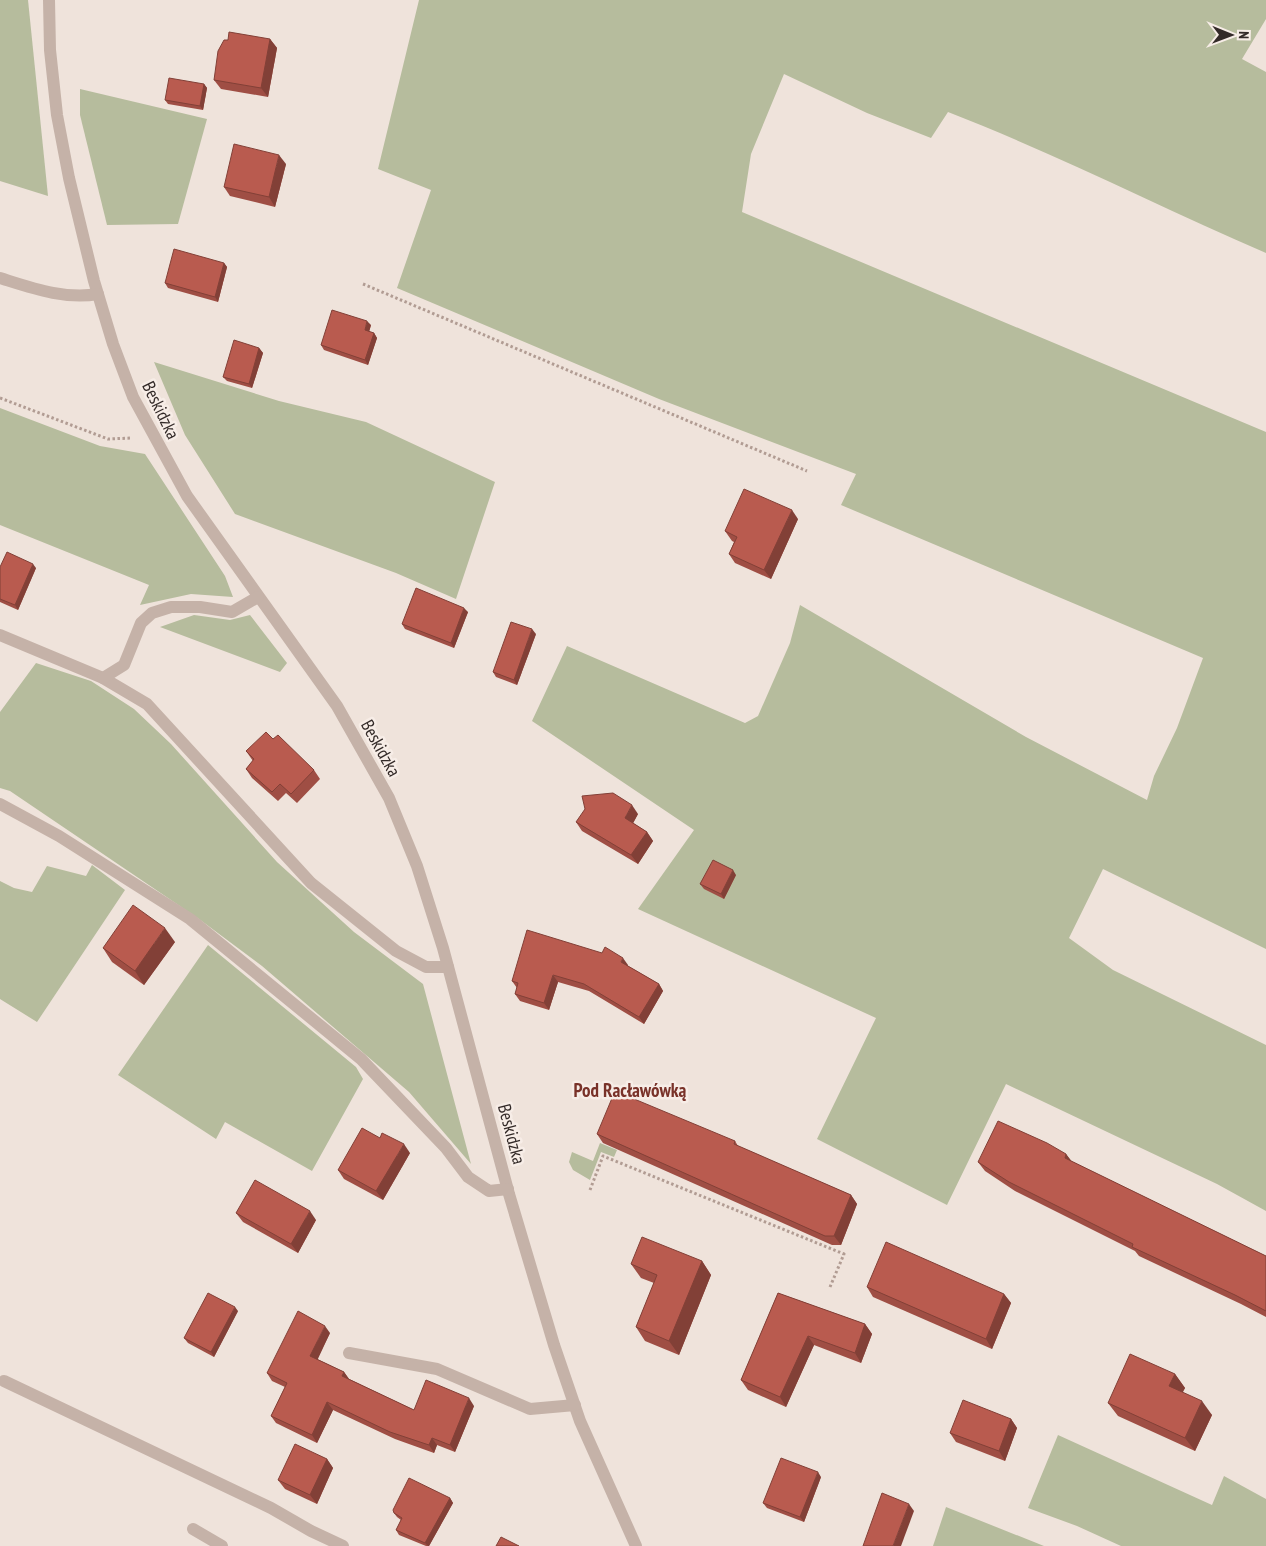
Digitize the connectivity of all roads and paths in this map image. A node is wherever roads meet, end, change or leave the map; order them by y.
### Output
1 (49, 0) edge
2 (0, 278) edge
3 (363, 284) dead end
4 (98, 294) junction
5 (0, 398) edge
6 (154, 437) junction
7 (808, 471) dead end
8 (258, 597) junction
9 (0, 635) edge
10 (103, 678) junction
11 (0, 804) edge
12 (448, 967) junction
13 (508, 1189) junction
14 (590, 1190) dead end
15 (830, 1287) dead end
16 (349, 1352) dead end
17 (4, 1381) dead end
18 (575, 1405) junction
19 (192, 1529) dead end
20 (222, 1546) edge
21 (343, 1546) edge
22 (636, 1546) edge

1 - 4 street, Beskidzka
2 - 4 street
3 - 7 path
4 - 6 street, Beskidzka
5 - 6 path
6 - 8 street, Beskidzka
8 - 10 street
8 - 12 street, Beskidzka
9 - 10 street
10 - 12 street
11 - 13 street
12 - 13 street, Beskidzka
13 - 18 street, Beskidzka
14 - 15 path
16 - 18 street
17 - 21 street
18 - 22 street, Beskidzka
19 - 20 street

